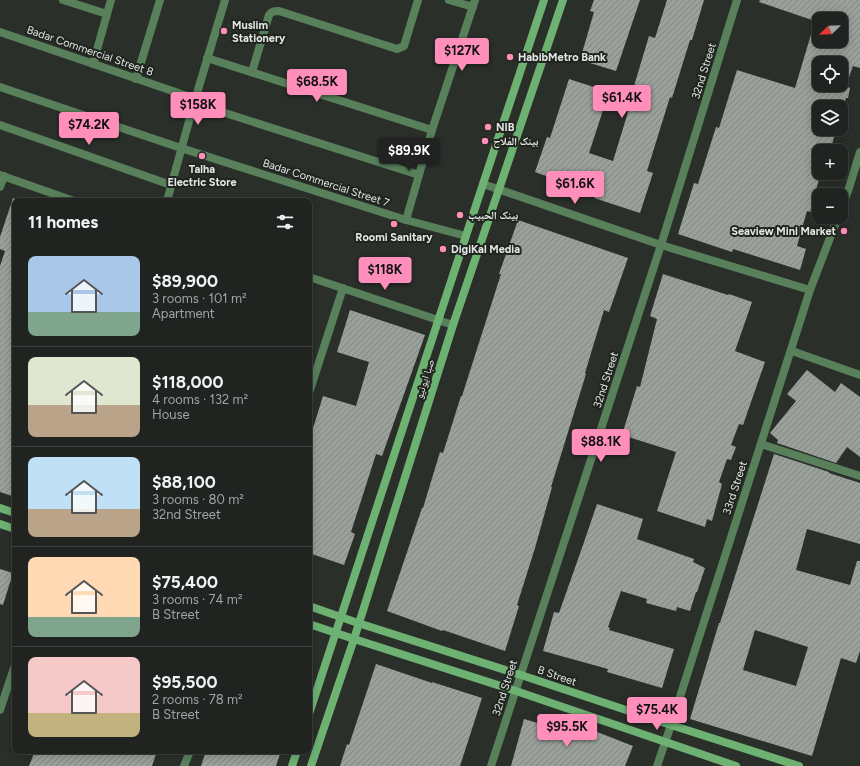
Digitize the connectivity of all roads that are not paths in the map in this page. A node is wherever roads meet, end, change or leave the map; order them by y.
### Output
1 (63, 0) edge
2 (111, 0) edge
3 (160, 0) edge
4 (225, 0) edge
5 (418, 0) edge
6 (449, 0) edge
7 (544, 0) edge
8 (563, 0) edge
9 (737, 0) edge
10 (474, 4) edge
11 (107, 14) junction
12 (0, 32) edge
13 (208, 58) junction
14 (93, 64) junction
15 (252, 72) junction
16 (136, 79) junction
17 (0, 87) edge
18 (195, 101) junction
19 (0, 125) edge
20 (432, 130) junction
21 (181, 148) junction
22 (860, 152) edge
23 (419, 175) junction
24 (2, 176) edge
25 (483, 184) junction
26 (171, 185) junction
27 (0, 188) edge
28 (499, 190) junction
29 (848, 191) edge
30 (65, 198) edge
31 (168, 198) edge
32 (406, 220) junction
33 (835, 224) edge
34 (466, 236) junction
35 (661, 245) junction
36 (312, 279) edge
37 (343, 288) junction
38 (810, 290) junction
39 (438, 319) junction
40 (453, 325) junction
41 (792, 350) junction
42 (860, 375) edge
43 (312, 384) edge
44 (761, 444) junction
45 (860, 476) edge
46 (0, 508) edge
47 (12, 512) edge
48 (0, 524) edge
49 (12, 528) edge
50 (312, 607) edge
51 (340, 616) junction
52 (358, 623) junction
53 (312, 625) edge
54 (336, 633) junction
55 (354, 639) junction
56 (12, 674) edge
57 (521, 675) junction
58 (516, 691) junction
59 (312, 705) edge
60 (0, 710) edge
61 (671, 725) junction
62 (665, 742) junction
63 (189, 754) edge
64 (296, 754) edge
65 (184, 766) edge
66 (292, 766) edge
67 (311, 766) edge
68 (491, 766) edge
69 (657, 766) edge
70 (736, 766) edge
71 (799, 766) edge

1 - 11 street
2 - 11 street
3 - 16 street
4 - 13 street
5 - 15 street
6 - 10 street
7 - 25 main road, صبا ایونیو
8 - 28 main road, صبا ایونیو
9 - 35 street, 32nd Street
10 - 20 street
11 - 14 street
12 - 14 street, Badar Commercial Street 8
13 - 15 street
13 - 18 street
14 - 16 street, Badar Commercial Street 8
15 - 20 street
16 - 18 street, Badar Commercial Street 8
17 - 21 street, Badar Commercial Street 7
18 - 21 street
18 - 23 street, Badar Commercial Street 8
19 - 26 street
20 - 23 street
21 - 26 street
21 - 32 street, Badar Commercial Street 7
22 - 29 street
23 - 32 street
24 - 27 street
24 - 30 street
25 - 28 street
25 - 34 main road, صبا ایونیو
26 - 31 street
28 - 35 street
28 - 40 main road, صبا ایونیو
32 - 34 street, Badar Commercial Street 7
33 - 38 street, 33rd Street
34 - 39 main road, صبا ایونیو
35 - 38 street
35 - 57 street, 32nd Street
36 - 37 street
37 - 39 street
37 - 43 street
38 - 41 street, 33rd Street
39 - 40 street
39 - 51 main road, صبا ایونیو
40 - 52 main road, صبا ایونیو
41 - 42 street
41 - 44 street, 33rd Street
44 - 45 street
44 - 61 street, 33rd Street
46 - 47 main road
48 - 49 main road
50 - 51 main road, B Street
51 - 52 main road, B Street
51 - 54 main road, صبا ایونیو
52 - 55 main road, صبا ایونیو
52 - 57 main road, B Street
53 - 54 main road
54 - 55 main road
54 - 59 main road, صبا ایونیو
55 - 58 main road
55 - 67 main road, صبا ایونیو
56 - 60 street
57 - 58 street, 32nd Street
57 - 61 main road, B Street
58 - 62 main road
58 - 68 street, 32nd Street
61 - 62 street, 33rd Street
61 - 71 main road, B Street
62 - 69 street, 33rd Street
62 - 70 main road
63 - 65 street
64 - 66 main road

